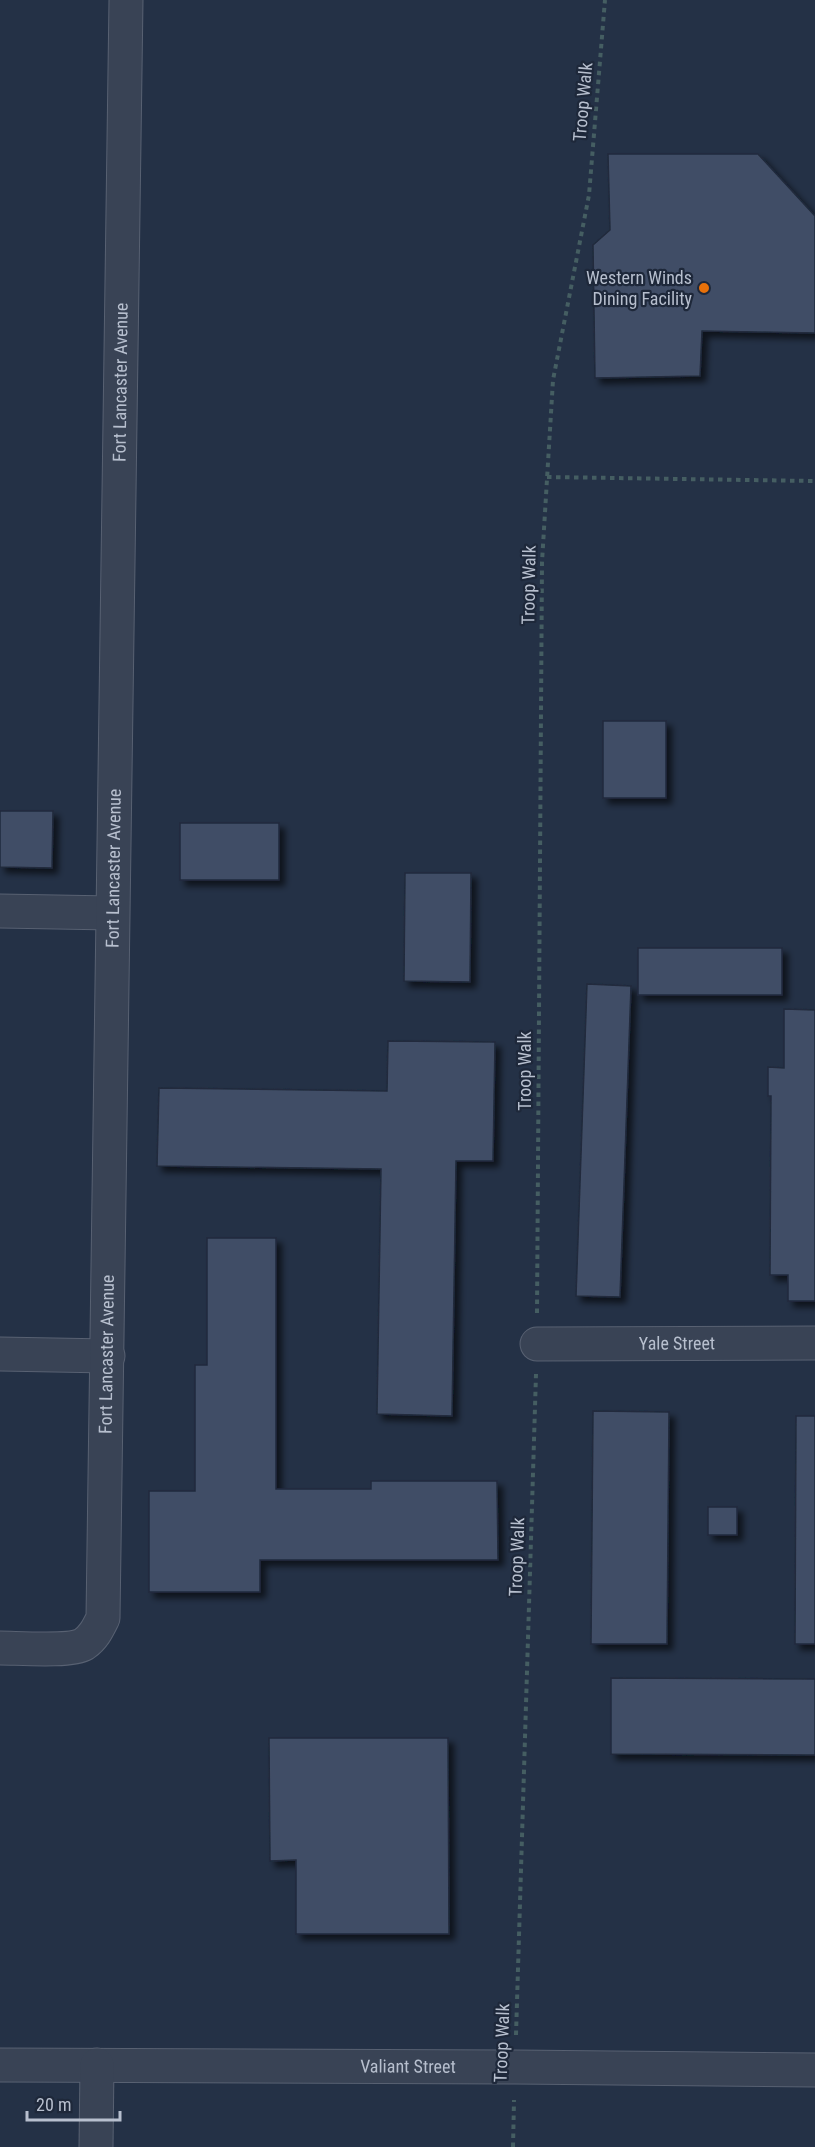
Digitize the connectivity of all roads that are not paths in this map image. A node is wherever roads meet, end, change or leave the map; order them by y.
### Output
1 (126, 0) edge
2 (0, 911) edge
3 (112, 913) junction
4 (815, 1343) edge
5 (537, 1344) road end
6 (0, 1354) edge
7 (108, 1356) junction
8 (0, 1648) edge
9 (0, 2065) edge
10 (97, 2065) junction
11 (815, 2070) edge
12 (96, 2147) edge

1 - 3 street, Fort Lancaster Avenue
2 - 3 street
3 - 7 street, Fort Lancaster Avenue
4 - 5 street, Yale Street
6 - 7 street
7 - 8 street, Fort Lancaster Avenue
9 - 10 street, Valiant Street
10 - 11 street, Valiant Street
10 - 12 street

